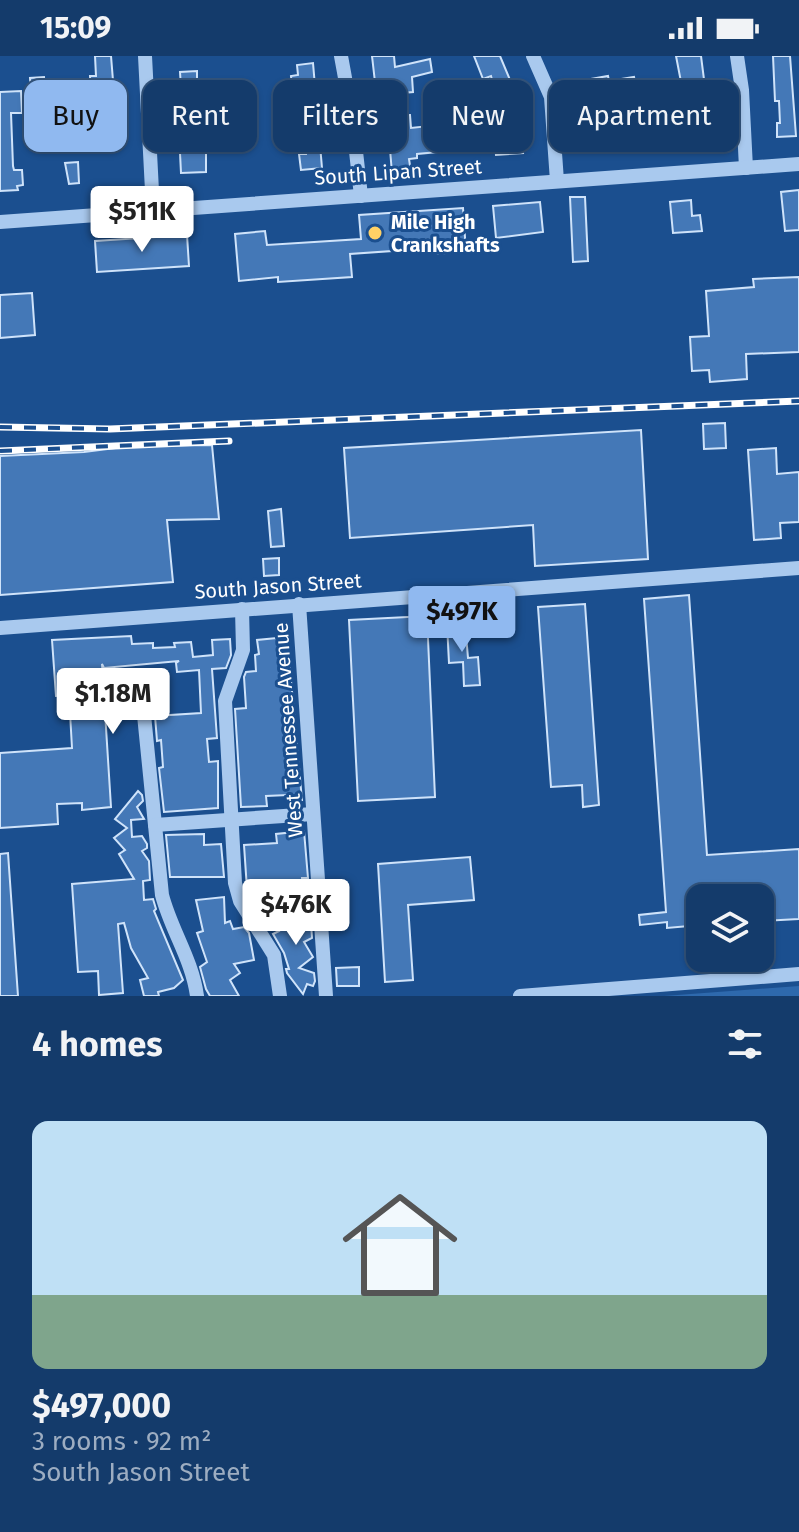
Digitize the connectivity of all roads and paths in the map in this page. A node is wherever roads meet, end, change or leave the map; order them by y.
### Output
1 (145, 56) edge
2 (341, 56) edge
3 (533, 56) edge
4 (737, 56) edge
5 (799, 164) edge
6 (746, 168) junction
7 (557, 181) junction
8 (361, 196) junction
9 (153, 210) junction
10 (0, 222) edge
11 (799, 568) edge
12 (299, 604) junction
13 (242, 609) junction
14 (0, 628) edge
15 (142, 695) dead end
16 (313, 814) junction
17 (231, 819) junction
18 (155, 825) junction
19 (799, 974) edge
20 (197, 996) edge
21 (280, 996) edge
22 (326, 996) edge
23 (520, 996) edge

1 - 9 street
2 - 8 street
3 - 7 street
4 - 6 street
5 - 6 street, South Lipan Street
6 - 7 street, South Lipan Street
7 - 8 street, South Lipan Street
8 - 9 street, South Lipan Street
9 - 10 street, South Lipan Street
11 - 12 street, South Jason Street
12 - 13 street, South Jason Street
12 - 16 street, West Tennessee Avenue
13 - 14 street, South Jason Street
13 - 17 street
15 - 18 street
16 - 17 street
16 - 22 street, West Tennessee Avenue
17 - 18 street
17 - 21 street
18 - 20 street
19 - 23 street

